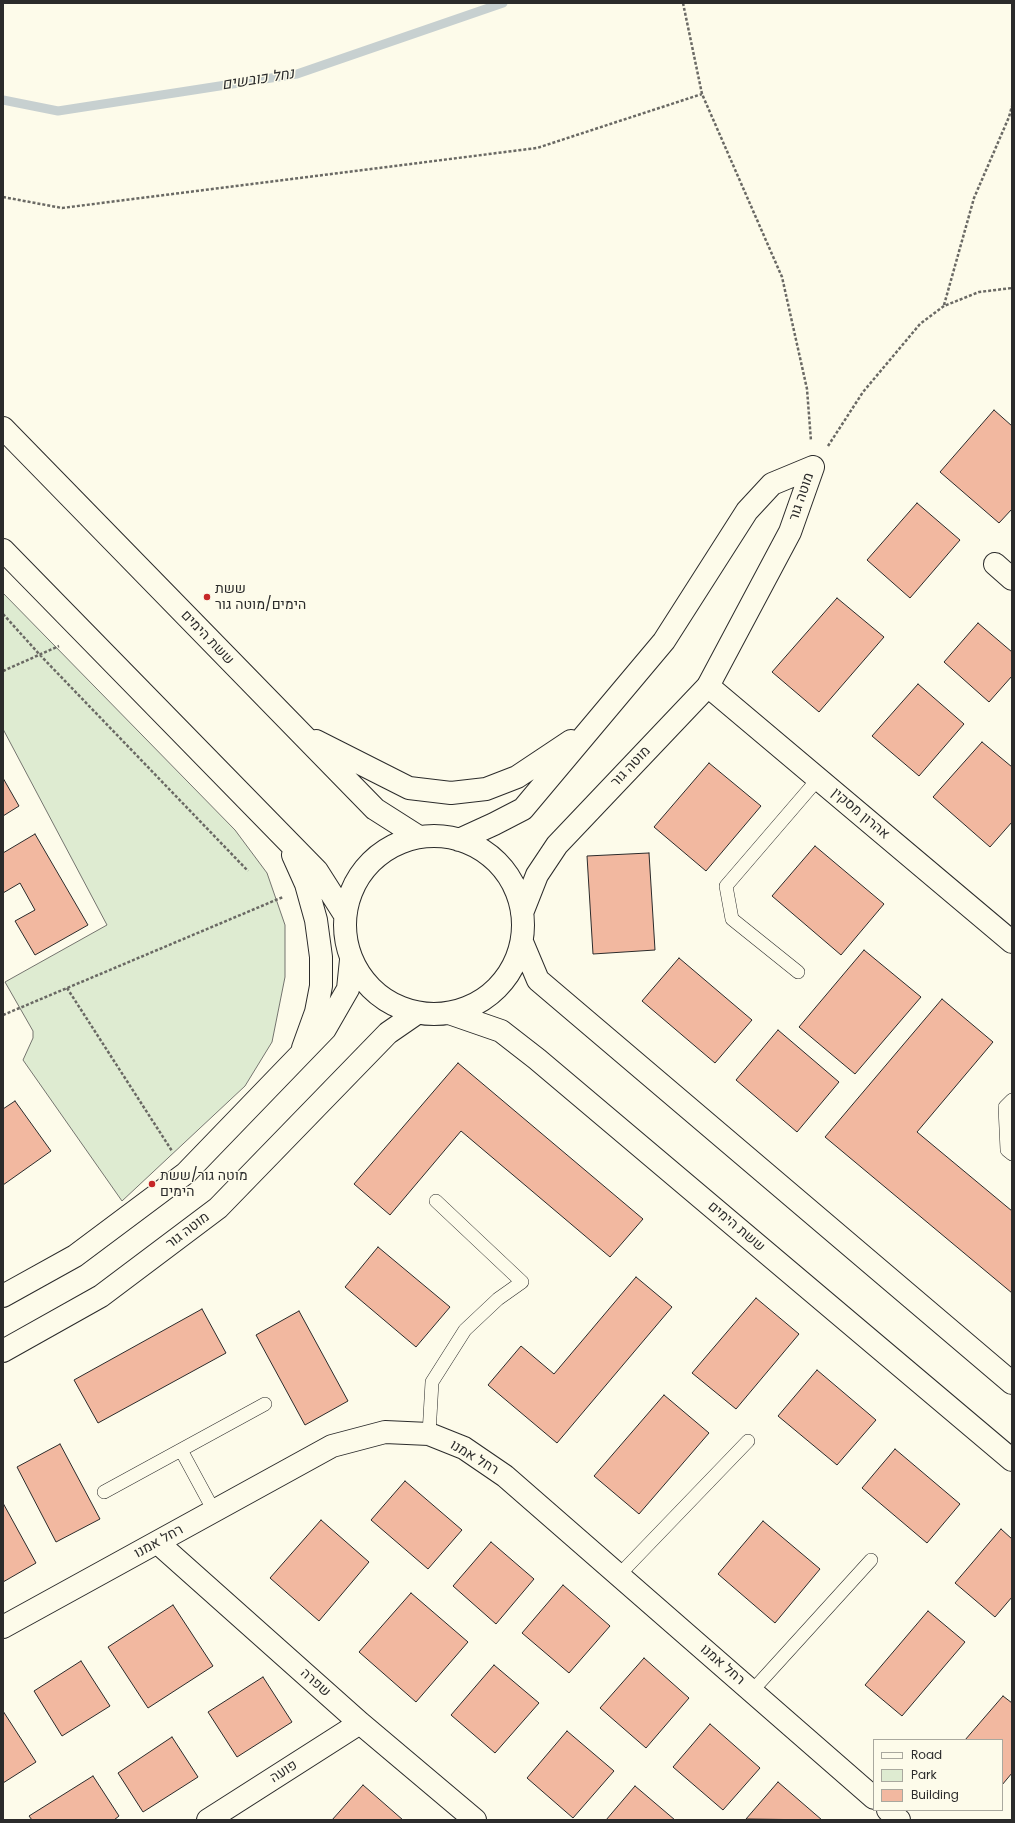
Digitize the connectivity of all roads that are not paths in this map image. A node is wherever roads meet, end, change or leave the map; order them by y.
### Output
1 (3, 428) edge
2 (3, 550) edge
3 (995, 564) dead end
4 (1012, 579) edge
5 (708, 686) junction
6 (592, 727) junction
7 (301, 734) junction
8 (818, 779) junction
9 (419, 837) junction
10 (459, 840) junction
11 (287, 841) junction
12 (522, 913) junction
13 (345, 915) junction
14 (522, 942) junction
15 (1012, 942) edge
16 (351, 960) junction
17 (798, 972) dead end
18 (417, 1013) junction
19 (449, 1013) junction
20 (300, 1054) junction
21 (1012, 1100) edge
22 (1012, 1154) edge
23 (436, 1201) dead end
24 (3, 1296) edge
25 (3, 1351) edge
26 (1012, 1383) edge
27 (265, 1404) dead end
28 (429, 1434) junction
29 (748, 1441) dead end
30 (181, 1450) junction
31 (1012, 1460) edge
32 (104, 1492) dead end
33 (214, 1511) junction
34 (158, 1543) junction
35 (871, 1560) dead end
36 (619, 1575) junction
37 (3, 1627) edge
38 (752, 1691) junction
39 (360, 1723) junction
40 (873, 1797) edge
41 (889, 1811) edge
42 (208, 1820) edge
43 (475, 1820) edge
44 (899, 1820) edge

1 - 7 street, ששת הימים
2 - 11 street
3 - 4 street
5 - 6 street, מוטה גור
5 - 8 street, אהרון מסקין
5 - 12 street, מוטה גור
6 - 7 street
6 - 10 street, מוטה גור
7 - 9 street, ששת הימים
8 - 15 street, אהרון מסקין
8 - 17 lane
9 - 10 street
9 - 13 street
10 - 12 street
11 - 13 street
11 - 20 street
12 - 14 street
13 - 16 street
14 - 19 street
14 - 26 street
16 - 18 street
16 - 20 street
18 - 19 street
18 - 25 street, מוטה גור
19 - 31 street, ששת הימים
20 - 24 street
21 - 22 lane
23 - 28 lane
27 - 30 lane
28 - 33 street, רחל אמנו
28 - 36 street, רחל אמנו
29 - 36 lane
30 - 32 lane
30 - 33 lane
33 - 34 street, רחל אמנו
34 - 37 street, רחל אמנו
34 - 39 street, שפרה
35 - 38 lane
36 - 38 street, רחל אמנו
38 - 40 street, רחל אמנו
39 - 42 street, פועה
39 - 43 street, שפרה
41 - 44 street

